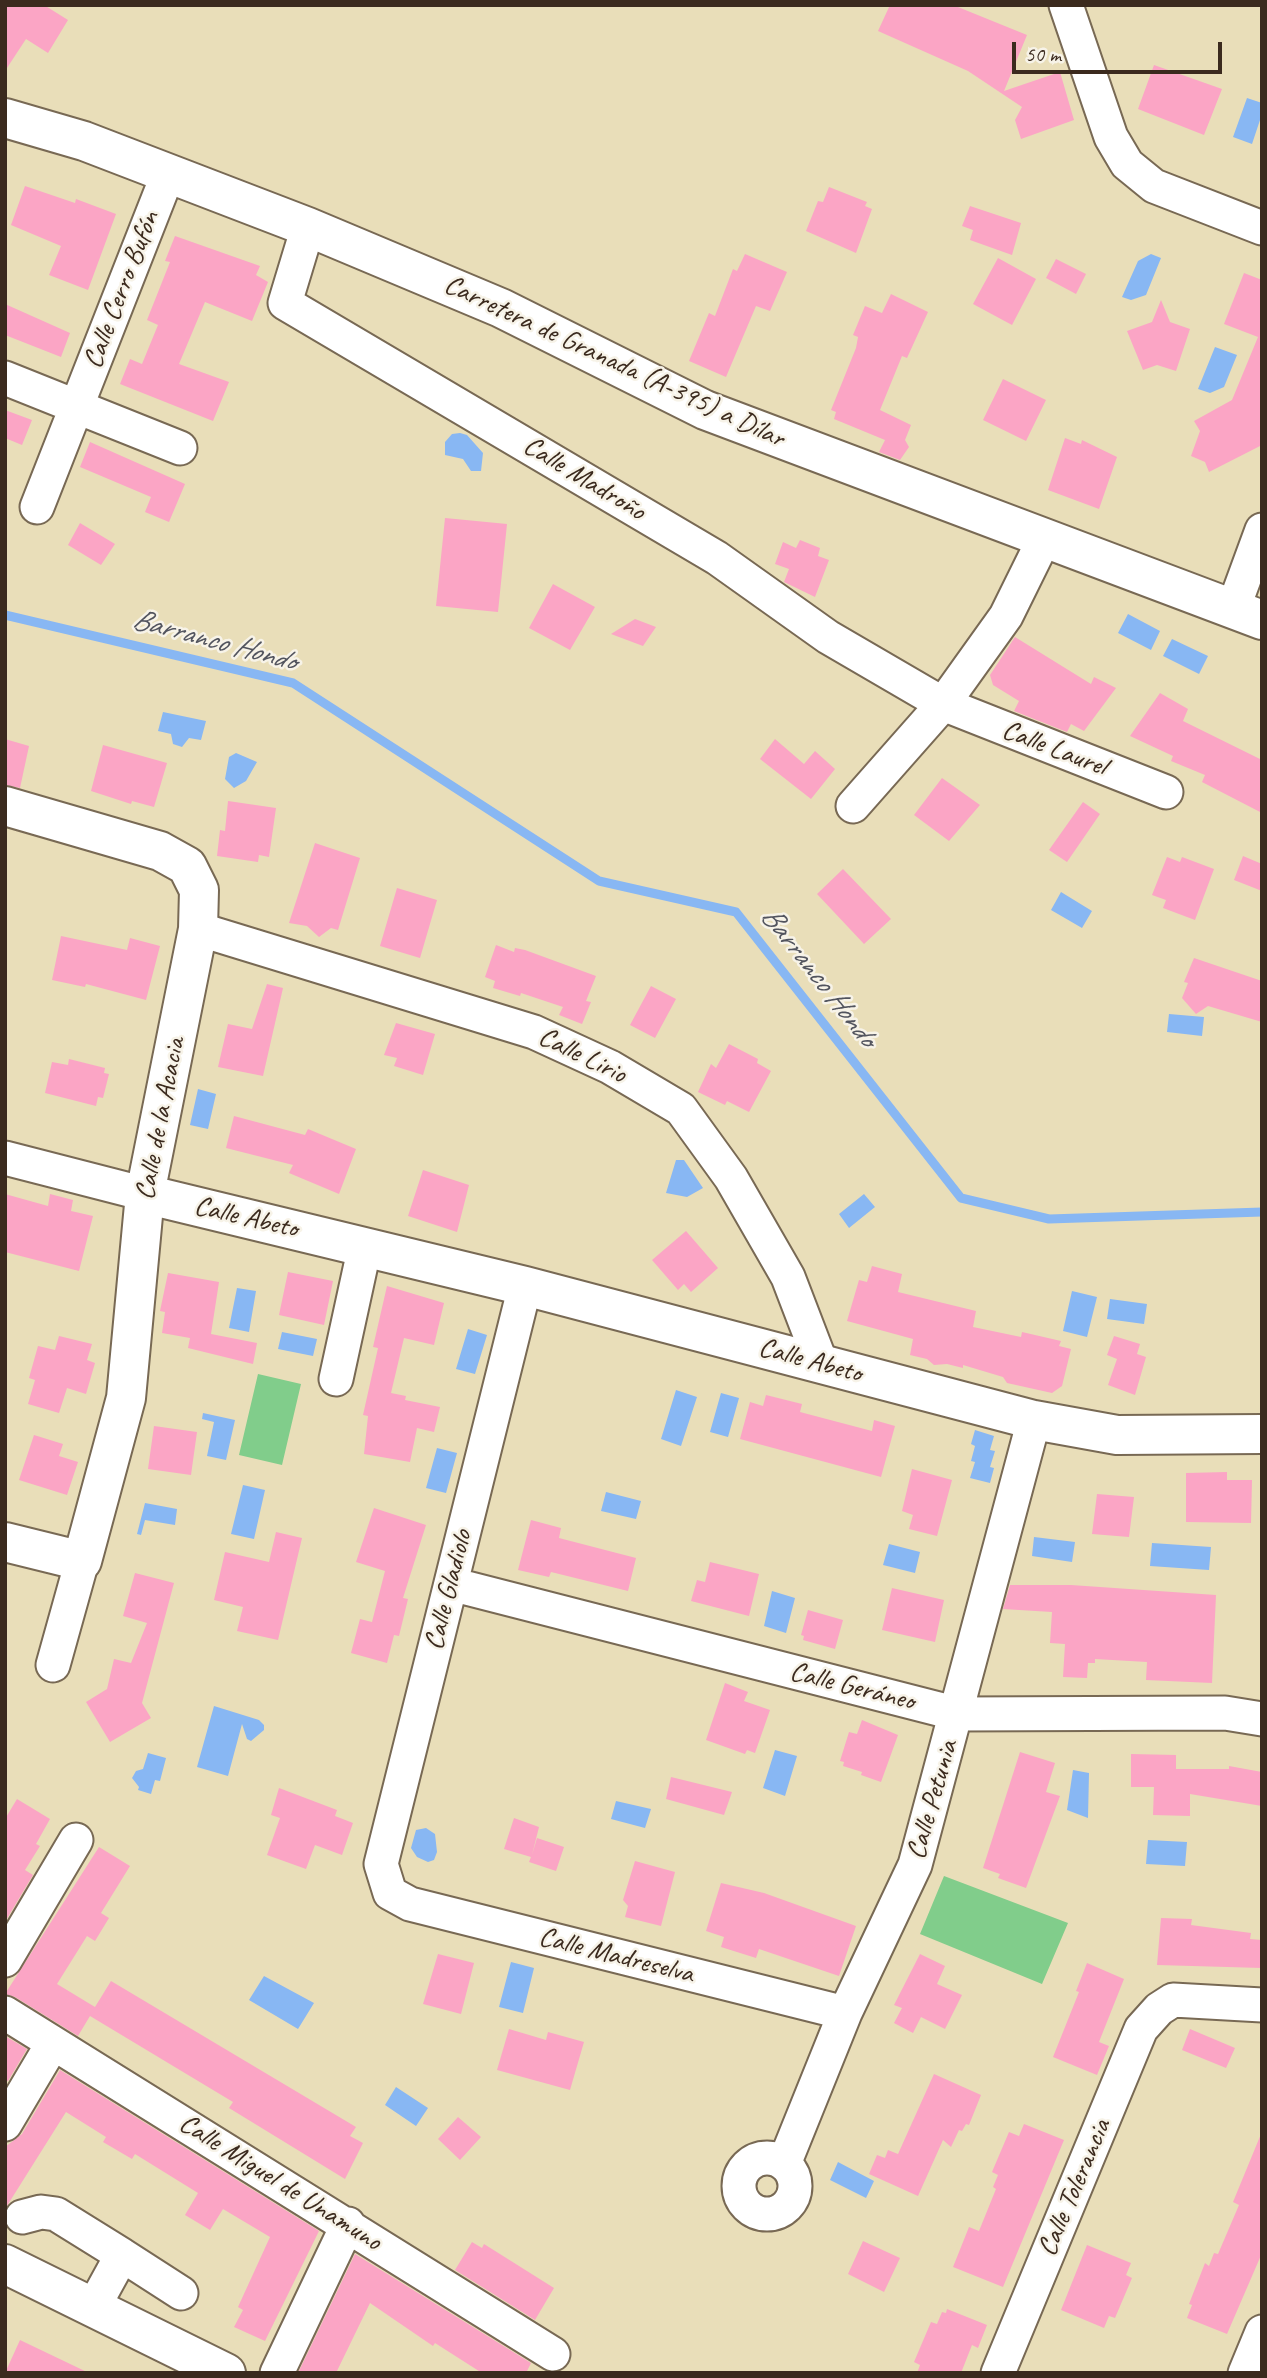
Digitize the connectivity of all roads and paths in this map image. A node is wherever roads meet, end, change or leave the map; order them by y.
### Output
1 (1066, 5) edge
2 (5, 118) edge
3 (168, 174) junction
4 (308, 227) junction
5 (1262, 228) edge
6 (5, 378) edge
7 (76, 407) junction
8 (180, 448) dead end
9 (37, 507) dead end
10 (1262, 530) edge
11 (1044, 539) junction
12 (1247, 615) edge
13 (943, 705) junction
14 (1166, 792) dead end
15 (5, 806) edge
16 (853, 806) dead end
17 (198, 929) junction
18 (5, 1158) edge
19 (145, 1194) junction
20 (365, 1246) junction
21 (525, 1286) junction
22 (821, 1363) junction
23 (335, 1379) dead end
24 (1034, 1420) junction
25 (1262, 1434) edge
26 (5, 1542) edge
27 (82, 1561) junction
28 (451, 1584) junction
29 (53, 1665) dead end
30 (958, 1714) junction
31 (1262, 1719) edge
32 (76, 1840) dead end
33 (390, 1893) joint
34 (5, 1960) edge
35 (1262, 2005) edge
36 (845, 2013) junction
37 (5, 2014) edge
38 (53, 2043) junction
39 (5, 2124) edge
40 (784, 2164) dead end
41 (22, 2217) dead end
42 (348, 2224) junction
43 (122, 2255) junction
44 (5, 2264) edge
45 (181, 2293) dead end
46 (94, 2306) junction
47 (1262, 2332) edge
48 (553, 2354) dead end
49 (226, 2373) edge
50 (276, 2373) edge
51 (998, 2373) edge
52 (1245, 2373) edge

1 - 5 street
2 - 3 street, Carretera de Granada (A-395) a Dílar
3 - 4 street, Carretera de Granada (A-395) a Dílar
3 - 7 street, Calle Cerro Bufón
4 - 11 street, Carretera de Granada (A-395) a Dílar
4 - 13 street, Calle Madroño
6 - 7 street
7 - 8 street
7 - 9 street, Calle Cerro Bufón
10 - 12 street
11 - 12 street, Carretera de Granada (A-395) a Dílar
11 - 13 street
13 - 14 street, Calle Laurel
13 - 16 street
15 - 17 street, Calle de la Acacia
17 - 19 street, Calle de la Acacia
17 - 22 street, Calle Lirio
18 - 19 street, Calle Abeto
19 - 20 street, Calle Abeto
19 - 27 street, Calle de la Acacia
20 - 21 street, Calle Abeto
20 - 23 street
21 - 22 street, Calle Abeto
21 - 28 street, Calle Gladiolo
22 - 24 street, Calle Abeto
24 - 25 street, Calle Abeto
24 - 30 street, Calle Petunia
26 - 27 street
27 - 29 street, Calle de la Acacia
28 - 30 street, Calle Geráneo
28 - 33 street, Calle Gladiolo
30 - 31 street, Calle Geráneo
30 - 36 street, Calle Petunia
32 - 34 street
33 - 36 street, Calle Madreselva
35 - 51 street, Calle Tolerancia
36 - 40 street, Calle Petunia
37 - 38 street, Calle Miguel de Unamuno
38 - 39 street
38 - 42 street, Calle Miguel de Unamuno
41 - 43 street
42 - 48 street, Calle Miguel de Unamuno
42 - 50 street
43 - 45 street
43 - 46 street
44 - 46 street
46 - 49 street
47 - 52 street

